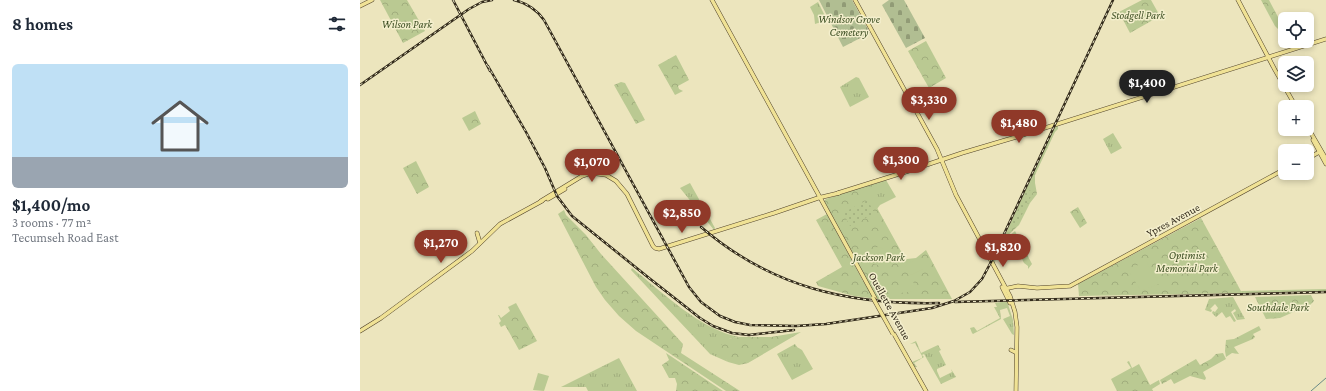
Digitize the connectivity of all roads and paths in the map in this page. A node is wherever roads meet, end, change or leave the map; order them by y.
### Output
1 (372, 0) edge
2 (712, 0) edge
3 (855, 0) edge
4 (1238, 0) edge
5 (360, 6) edge
6 (1326, 39) edge
7 (1261, 43) junction
8 (1265, 52) junction
9 (1271, 58) junction
10 (1263, 60) junction
11 (1273, 63) junction
12 (1292, 100) edge
13 (1312, 136) edge
14 (1320, 151) junction
15 (1314, 154) edge
16 (1326, 158) edge
17 (941, 160) junction
18 (1326, 164) edge
19 (1278, 174) edge
20 (820, 198) junction
21 (477, 233) dead end
22 (480, 243) junction
23 (1005, 289) junction
24 (361, 330) edge
25 (1016, 362) junction
26 (925, 391) edge
27 (1018, 391) edge

1 - 5 main road
2 - 20 main road, Ouellette Avenue
3 - 17 main road
4 - 7 main road
6 - 9 main road
7 - 8 main road
7 - 9 main road
8 - 9 main road
8 - 10 main road
9 - 10 main road
9 - 11 main road
10 - 11 main road
10 - 17 main road
11 - 12 main road
13 - 14 main road
14 - 15 main road
14 - 16 main road
14 - 18 main road
17 - 20 main road
17 - 23 main road
19 - 23 main road, Ypres Avenue
20 - 22 main road
20 - 26 main road, Ouellette Avenue, bridge
21 - 22 main road
22 - 24 main road
23 - 25 main road
23 - 25 main road
25 - 27 main road

